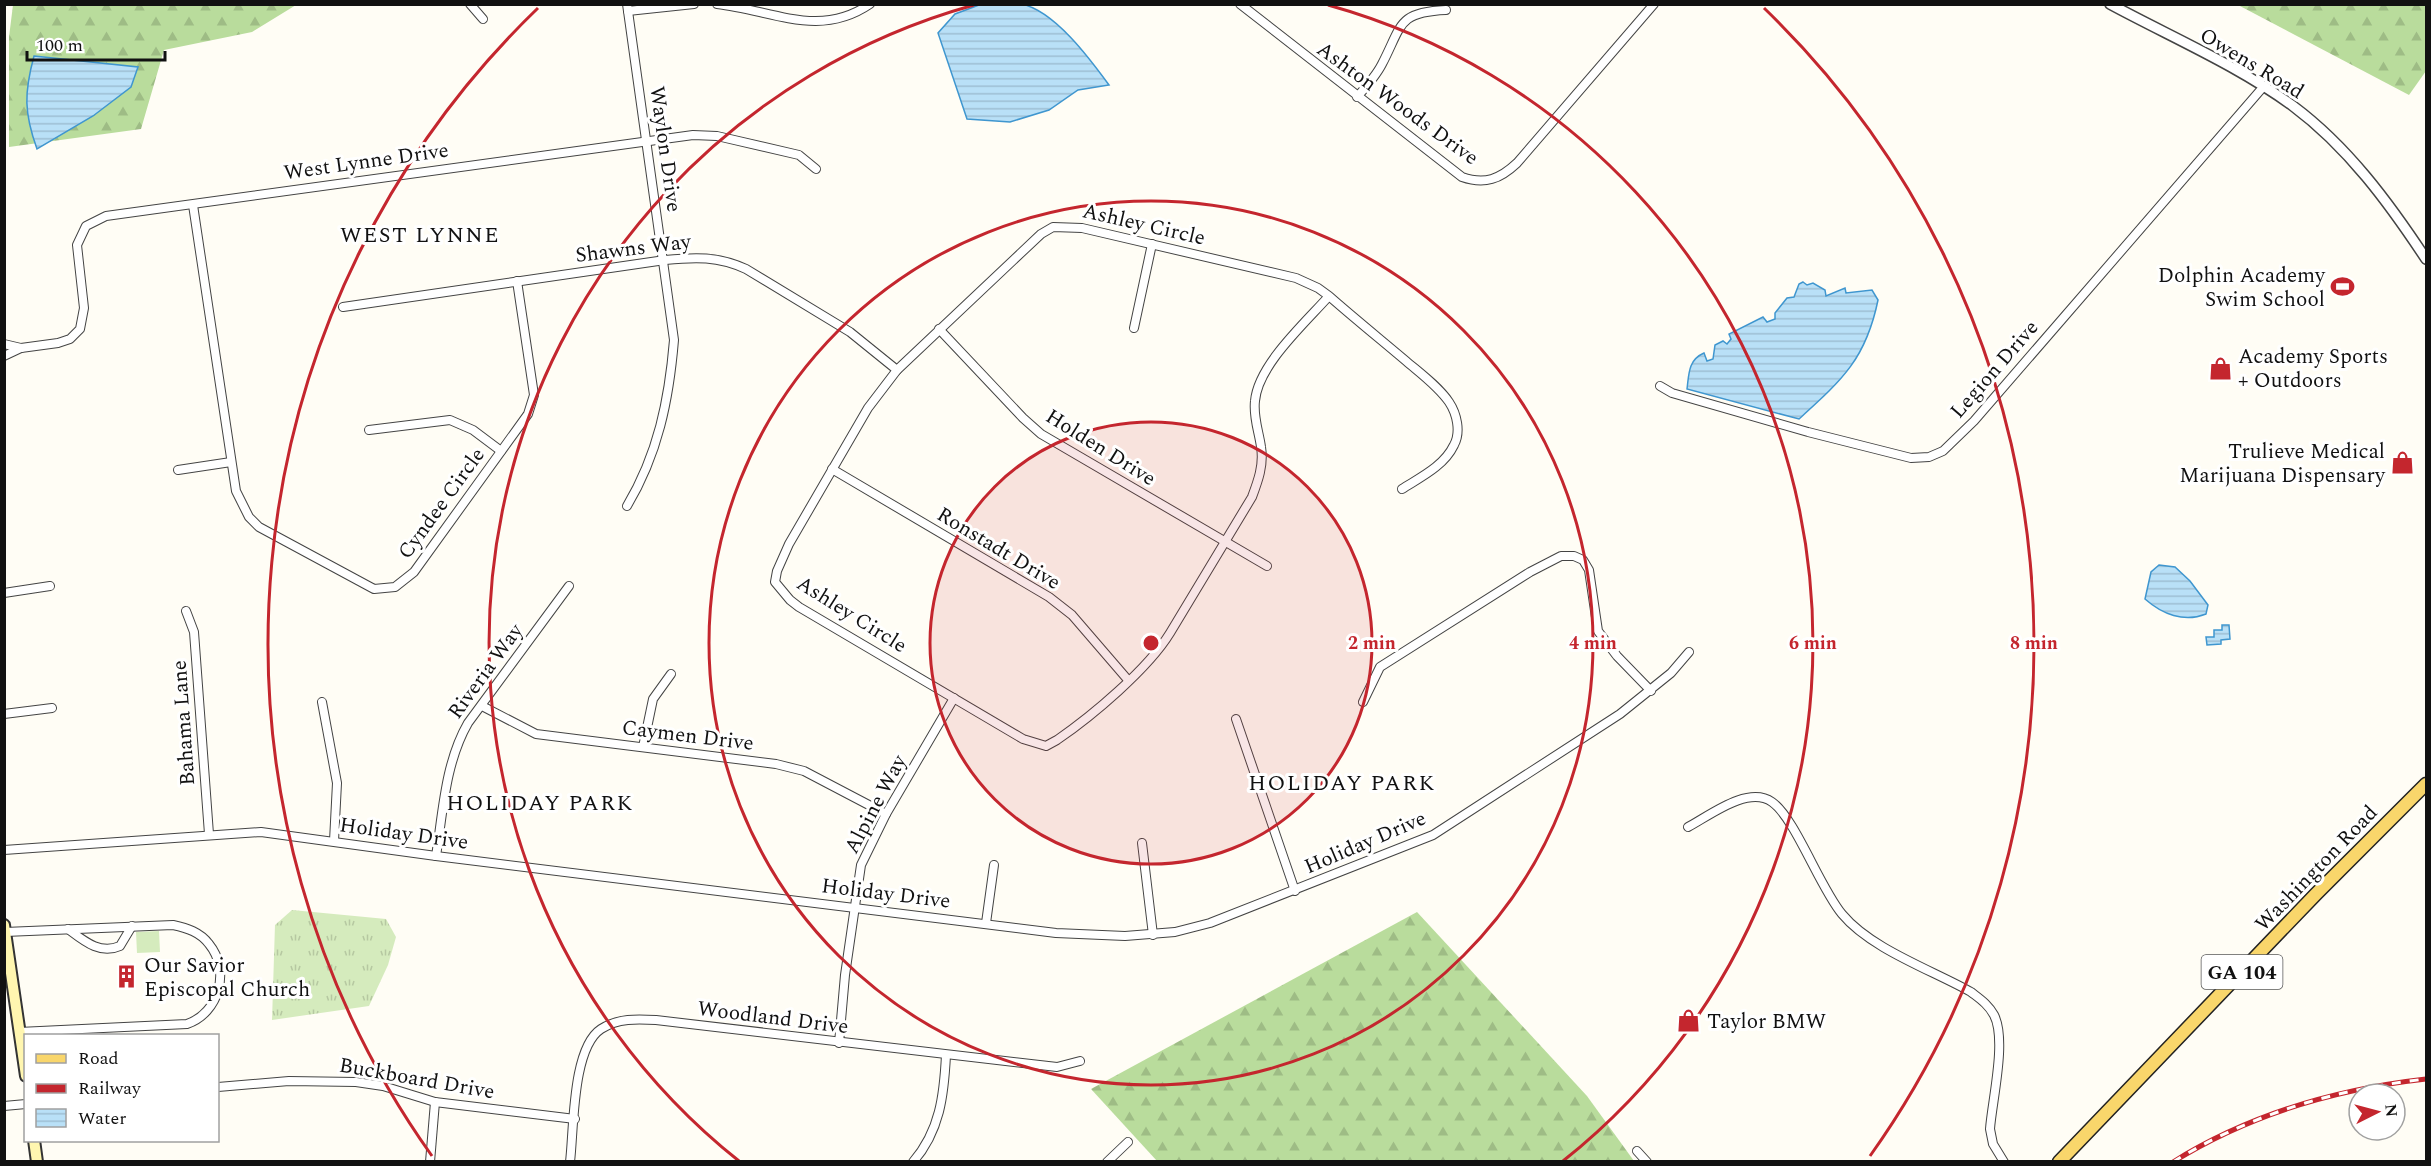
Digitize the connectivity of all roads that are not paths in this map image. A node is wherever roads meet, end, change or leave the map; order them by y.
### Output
1 (470, 4) edge
2 (694, 4) edge
3 (717, 4) edge
4 (870, 4) edge
5 (1240, 4) edge
6 (1654, 4) edge
7 (2110, 4) edge
8 (628, 8) edge
9 (1446, 10) dead end
10 (483, 19) dead end
11 (2264, 86) junction
12 (1357, 97) junction
13 (647, 140) junction
14 (816, 169) dead end
15 (193, 205) junction
16 (1152, 244) junction
17 (2427, 259) edge
18 (665, 260) junction
19 (517, 281) junction
20 (1329, 296) junction
21 (343, 307) dead end
22 (1134, 328) dead end
23 (939, 329) junction
24 (4, 344) edge
25 (21, 348) junction
26 (4, 356) edge
27 (897, 370) junction
28 (1660, 386) dead end
29 (369, 430) dead end
30 (501, 451) junction
31 (231, 462) junction
32 (832, 469) junction
33 (178, 470) dead end
34 (1402, 489) dead end
35 (627, 506) dead end
36 (1225, 543) junction
37 (1267, 566) dead end
38 (50, 586) dead end
39 (569, 586) dead end
40 (4, 593) edge
41 (186, 611) dead end
42 (1689, 652) dead end
43 (671, 674) dead end
44 (1128, 680) junction
45 (1651, 691) junction
46 (954, 699) junction
47 (322, 702) dead end
48 (1364, 702) dead end
49 (482, 706) junction
50 (52, 708) dead end
51 (4, 714) edge
52 (1236, 719) dead end
53 (642, 747) junction
54 (2427, 784) edge
55 (886, 814) junction
56 (1689, 827) dead end
57 (209, 834) junction
58 (334, 841) junction
59 (1142, 843) dead end
60 (4, 850) edge
61 (436, 856) junction
62 (994, 865) dead end
63 (1295, 891) junction
64 (854, 907) junction
65 (986, 923) junction
66 (4, 926) edge
67 (132, 926) junction
68 (68, 929) junction
69 (5, 932) edge
70 (1153, 935) junction
71 (19, 1032) junction
72 (839, 1043) junction
73 (946, 1056) junction
74 (1080, 1061) dead end
75 (24, 1063) edge
76 (219, 1087) edge
77 (435, 1102) junction
78 (24, 1104) edge
79 (4, 1106) edge
80 (575, 1119) junction
81 (34, 1142) edge
82 (1128, 1142) dead end
83 (1637, 1151) dead end
84 (37, 1161) edge
85 (430, 1161) edge
86 (570, 1161) edge
87 (913, 1161) edge
88 (1107, 1161) edge
89 (1647, 1161) edge
90 (2004, 1161) edge
91 (2060, 1161) edge

1 - 10 street
2 - 8 street
3 - 4 street
5 - 12 street, Ashton Woods Drive
6 - 12 street, Ashton Woods Drive
7 - 11 street, Owens Road
8 - 13 street, Waylon Drive
9 - 12 street
11 - 17 street, Owens Road
11 - 28 street, Legion Drive
13 - 14 street, West Lynne Drive
13 - 15 street, West Lynne Drive
13 - 18 street, Waylon Drive
15 - 25 street, West Lynne Drive
15 - 31 street, Cyndee Circle
16 - 20 street, Ashley Circle
16 - 22 street
16 - 23 street, Ashley Circle
18 - 19 street, Shawns Way
18 - 27 street, Shawns Way
18 - 35 street, Waylon Drive
19 - 21 street, Shawns Way
19 - 30 street, Cyndee Circle
20 - 34 street, Ashley Circle
20 - 36 street, Ashley Circle
23 - 27 street, Ashley Circle
23 - 36 street, Holden Drive
24 - 25 street, West Lynne Drive
25 - 26 street, West Lynne Drive
27 - 32 street, Ashley Circle
29 - 30 street
30 - 31 street, Cyndee Circle
31 - 33 street
32 - 44 street, Ronstadt Drive
32 - 46 street, Ashley Circle
36 - 37 street, Holden Drive
36 - 44 street, Ashley Circle
38 - 40 street
39 - 49 street, Riveria Way
41 - 57 street, Bahama Lane
42 - 45 street, Holiday Drive
43 - 53 street
44 - 46 street, Ashley Circle
45 - 48 street
45 - 63 street, Holiday Drive
46 - 55 street, Alpine Way
47 - 58 street
49 - 53 street, Caymen Drive
49 - 61 street, Riveria Way
50 - 51 street
52 - 63 street
53 - 55 street, Caymen Drive
54 - 91 main road, Washington Road / GA 104
55 - 64 street, Alpine Way
56 - 90 street
57 - 58 street, Holiday Drive
57 - 60 street, Holiday Drive
58 - 61 street, Holiday Drive
59 - 70 street
61 - 64 street, Holiday Drive
62 - 65 street
63 - 70 street, Holiday Drive
64 - 65 street, Holiday Drive
64 - 72 street, Alpine Way
65 - 70 street, Holiday Drive
66 - 69 main road
67 - 68 street
67 - 68 street
67 - 71 street
68 - 69 street
69 - 71 main road
71 - 75 main road
72 - 73 street, Woodland Drive
72 - 80 street, Woodland Drive
73 - 74 street, Woodland Drive
73 - 87 street
76 - 77 street, Buckboard Drive
77 - 80 street, Buckboard Drive
77 - 85 street
78 - 79 street
80 - 86 street, Woodland Drive
81 - 84 main road
82 - 88 street
83 - 89 street

